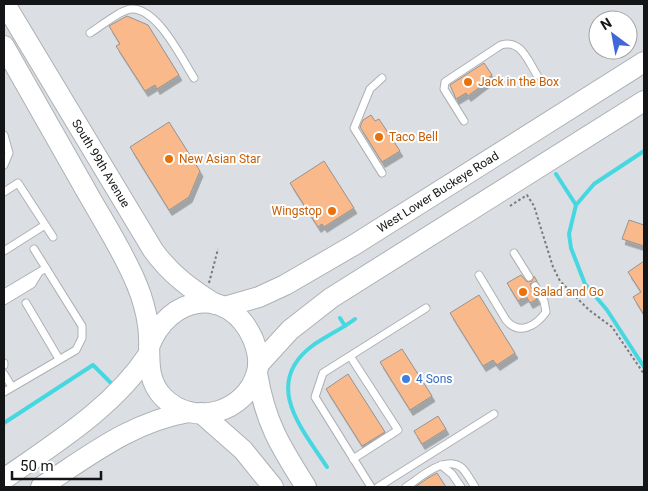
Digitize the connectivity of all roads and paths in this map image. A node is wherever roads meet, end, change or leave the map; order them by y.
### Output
1 (5, 4) edge
2 (90, 33) dead end
3 (4, 46) edge
4 (23, 56) junction
5 (644, 62) edge
6 (538, 75) dead end
7 (194, 78) dead end
8 (382, 78) dead end
9 (644, 101) edge
10 (464, 121) dead end
11 (4, 135) edge
12 (4, 165) edge
13 (382, 173) dead end
14 (4, 192) edge
15 (510, 206) dead end
16 (45, 225) junction
17 (52, 237) dead end
18 (34, 249) dead end
19 (218, 249) dead end
20 (4, 250) edge
21 (514, 253) dead end
22 (43, 270) junction
23 (479, 275) dead end
24 (530, 277) dead end
25 (209, 283) dead end
26 (535, 286) dead end
27 (4, 294) edge
28 (4, 301) edge
29 (26, 303) dead end
30 (221, 306) junction
31 (426, 308) dead end
32 (149, 351) junction
33 (350, 356) junction
34 (59, 359) junction
35 (258, 369) junction
36 (4, 374) edge
37 (644, 374) edge
38 (12, 387) junction
39 (4, 392) edge
40 (195, 413) junction
41 (494, 414) dead end
42 (354, 459) junction
43 (441, 465) junction
44 (4, 479) edge
45 (41, 487) edge
46 (273, 487) edge
47 (306, 487) edge
48 (371, 487) edge
49 (378, 487) edge
50 (406, 487) edge
51 (461, 487) edge
52 (475, 487) edge

1 - 4 main road, South 99th Avenue
2 - 7 lane
3 - 4 main road, South 99th Avenue
4 - 30 main road, South 99th Avenue
4 - 32 main road, South 99th Avenue
5 - 30 main road, West Lower Buckeye Road
6 - 10 lane
8 - 13 lane
9 - 35 main road
11 - 12 lane
14 - 16 lane
15 - 37 path
16 - 17 lane
16 - 20 lane
18 - 22 lane
19 - 25 path
21 - 24 lane
22 - 27 lane
22 - 28 lane
22 - 34 lane
23 - 26 lane
29 - 34 lane
30 - 32 main road
30 - 35 main road
31 - 33 lane
32 - 40 main road
32 - 44 main road
33 - 42 lane
33 - 42 lane
34 - 38 lane
35 - 40 main road
35 - 47 main road
36 - 38 lane
38 - 39 lane
40 - 45 main road
40 - 46 main road
41 - 49 lane
42 - 48 lane
43 - 50 lane
43 - 51 lane
43 - 52 lane

